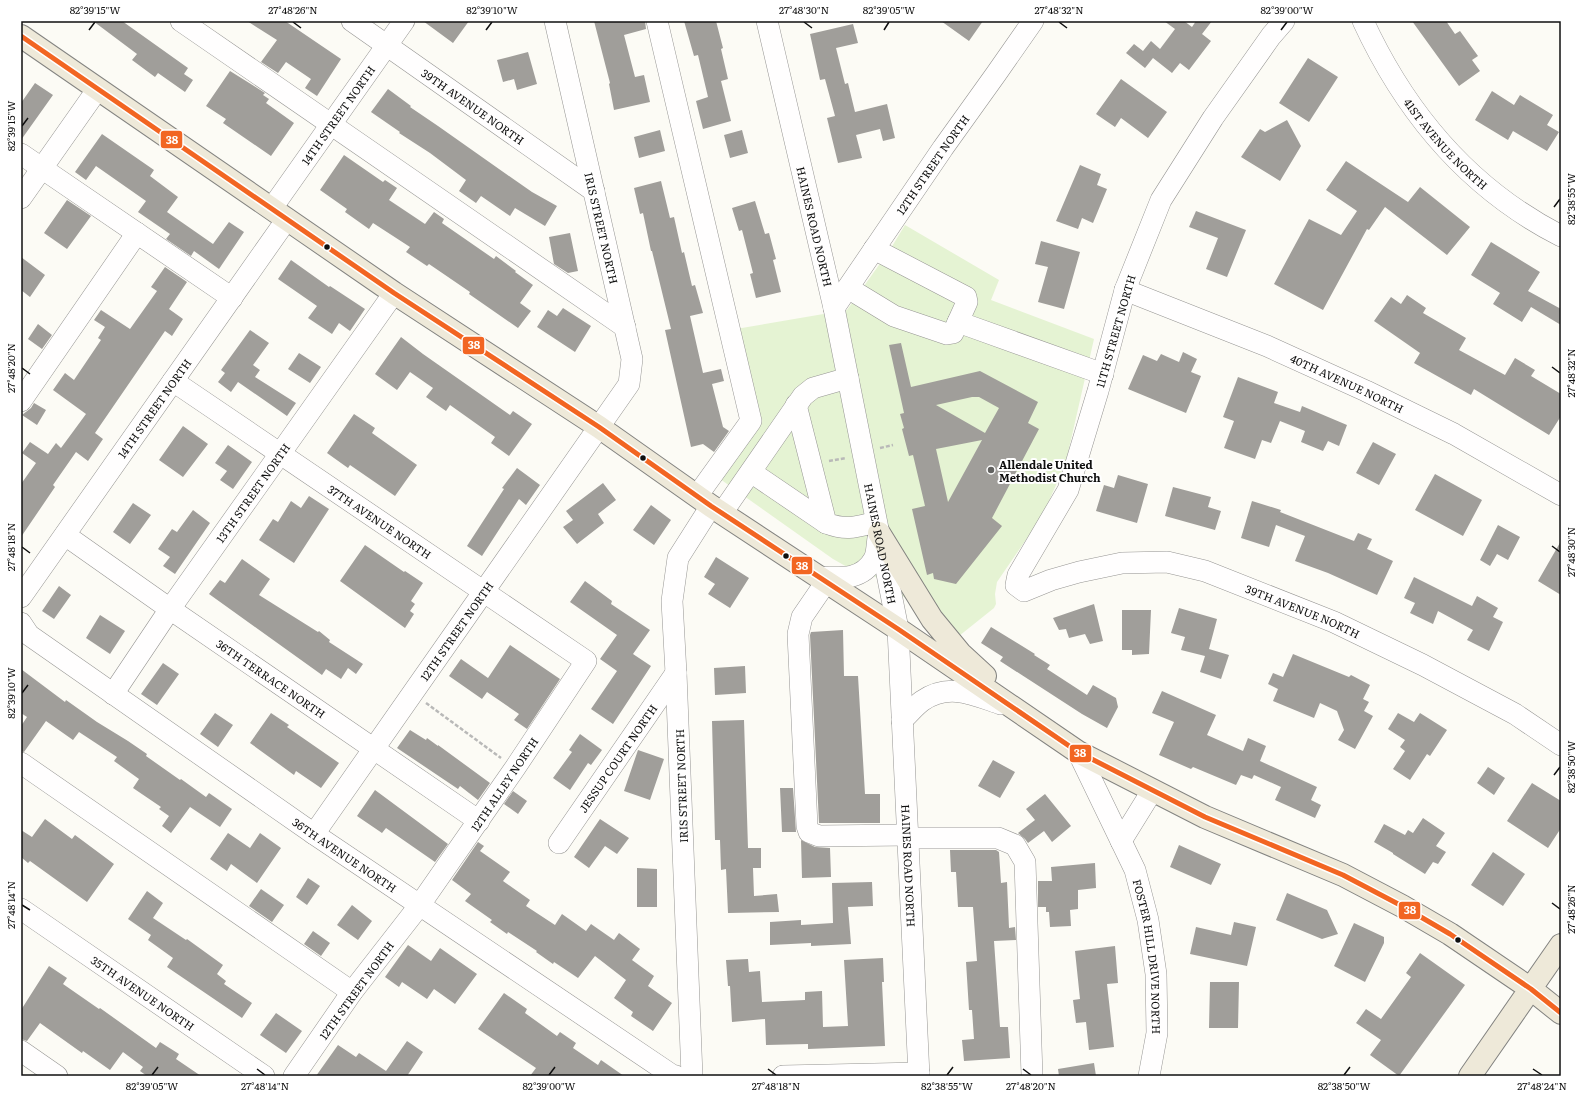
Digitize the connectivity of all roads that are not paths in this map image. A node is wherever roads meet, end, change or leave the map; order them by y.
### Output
1 (181, 21) edge
2 (352, 21) edge
3 (404, 21) edge
4 (555, 21) edge
5 (657, 21) edge
6 (767, 21) edge
7 (1033, 21) edge
8 (1284, 21) edge
9 (1363, 21) edge
10 (21, 36) edge
11 (387, 45) junction
12 (97, 90) junction
13 (331, 125) junction
14 (21, 154) edge
15 (42, 169) junction
16 (594, 191) junction
17 (21, 198) edge
18 (279, 214) junction
19 (137, 233) junction
20 (1561, 236) edge
21 (874, 249) junction
22 (848, 288) junction
23 (1125, 290) junction
24 (394, 293) junction
25 (232, 298) junction
26 (834, 308) junction
27 (958, 322) junction
28 (625, 327) junction
29 (1103, 374) junction
30 (848, 378) junction
31 (173, 381) junction
32 (21, 401) edge
33 (796, 405) junction
34 (599, 427) junction
35 (281, 454) junction
36 (752, 472) junction
37 (1561, 495) edge
38 (710, 505) junction
39 (826, 523) junction
40 (877, 528) junction
41 (65, 535) junction
42 (822, 579) junction
43 (1024, 591) joint
44 (484, 592) junction
45 (21, 597) edge
46 (170, 609) junction
47 (21, 623) edge
48 (898, 629) junction
49 (586, 661) joint
50 (676, 673) junction
51 (113, 694) junction
52 (1011, 708) junction
53 (902, 720) junction
54 (1561, 745) edge
55 (375, 748) junction
56 (1078, 752) junction
57 (21, 762) edge
58 (1152, 791) junction
59 (479, 820) junction
60 (314, 834) junction
61 (908, 836) junction
62 (1121, 841) junction
63 (559, 843) dead end
64 (419, 906) junction
65 (21, 909) edge
66 (1561, 945) edge
67 (1531, 989) junction
68 (352, 992) junction
69 (1561, 1013) edge
70 (21, 1051) edge
71 (919, 1074) edge
72 (57, 1076) edge
73 (264, 1076) edge
74 (294, 1076) edge
75 (676, 1076) edge
76 (692, 1076) edge
77 (783, 1076) edge
78 (1032, 1076) edge
79 (1150, 1076) edge
80 (1470, 1076) edge

1 - 13 street
2 - 11 street, 39TH AVENUE NORTH
3 - 11 street, 14TH STREET NORTH
4 - 16 street, IRIS STREET NORTH
5 - 38 street
6 - 26 street, HAINES ROAD NORTH
7 - 21 street, 12TH STREET NORTH
8 - 23 street, 11TH STREET NORTH
9 - 20 street, 41ST AVENUE NORTH
10 - 12 main road
11 - 13 street, 14TH STREET NORTH
11 - 16 street, 39TH AVENUE NORTH
12 - 15 street
12 - 18 main road
13 - 18 street, 14TH STREET NORTH
13 - 28 street
14 - 15 street
15 - 17 street
15 - 19 street
16 - 28 street, IRIS STREET NORTH
18 - 24 main road
18 - 25 street, 14TH STREET NORTH
19 - 25 street
19 - 32 street
21 - 22 street, 12TH STREET NORTH
21 - 27 street
22 - 26 street, 12TH STREET NORTH
22 - 27 street
23 - 29 street, 11TH STREET NORTH
23 - 37 street, 40TH AVENUE NORTH
24 - 34 main road
24 - 35 street, 13TH STREET NORTH
25 - 31 street, 14TH STREET NORTH
26 - 30 street, HAINES ROAD NORTH
27 - 29 street
28 - 34 street, IRIS STREET NORTH
29 - 43 street, 11TH STREET NORTH
30 - 33 street
30 - 40 street, HAINES ROAD NORTH
31 - 35 street, 37TH AVENUE NORTH
31 - 41 street, 14TH STREET NORTH
33 - 36 street
33 - 39 street
34 - 38 main road
34 - 44 street, 12TH STREET NORTH
35 - 44 street, 37TH AVENUE NORTH
35 - 46 street, 13TH STREET NORTH
36 - 38 street
36 - 39 street
38 - 42 main road
38 - 50 street, IRIS STREET NORTH
39 - 40 street
40 - 42 street
40 - 48 street, HAINES ROAD NORTH
40 - 52 main road
41 - 45 street, 14TH STREET NORTH
41 - 46 street, 36TH TERRACE NORTH
42 - 48 main road
42 - 61 street
43 - 54 street, 39TH AVENUE NORTH
44 - 49 street, 37TH AVENUE NORTH
44 - 55 street, 12TH STREET NORTH
46 - 51 street, 13TH STREET NORTH
46 - 55 street, 36TH TERRACE NORTH
47 - 51 street, 36TH AVENUE NORTH
48 - 52 main road
48 - 53 street, HAINES ROAD NORTH
49 - 59 street, 12TH ALLEY NORTH
50 - 63 street, JESSUP COURT NORTH
50 - 76 street, IRIS STREET NORTH
51 - 60 street, 36TH AVENUE NORTH
52 - 53 street
52 - 56 main road
53 - 61 street, HAINES ROAD NORTH
55 - 59 street, 36TH TERRACE NORTH
55 - 60 street, 12TH STREET NORTH
56 - 58 main road
56 - 62 street, FOSTER HILL DRIVE NORTH
57 - 68 street
58 - 62 street
58 - 67 main road
59 - 64 street, 12TH ALLEY NORTH
60 - 64 street, 36TH AVENUE NORTH
61 - 71 street, HAINES ROAD NORTH
61 - 78 street
62 - 79 street, FOSTER HILL DRIVE NORTH
64 - 68 street, 12TH STREET NORTH
64 - 75 street, 36TH AVENUE NORTH
65 - 73 street, 35TH AVENUE NORTH
66 - 67 main road
67 - 69 main road
67 - 80 main road
68 - 74 street, 12TH STREET NORTH
70 - 72 street
71 - 77 street

